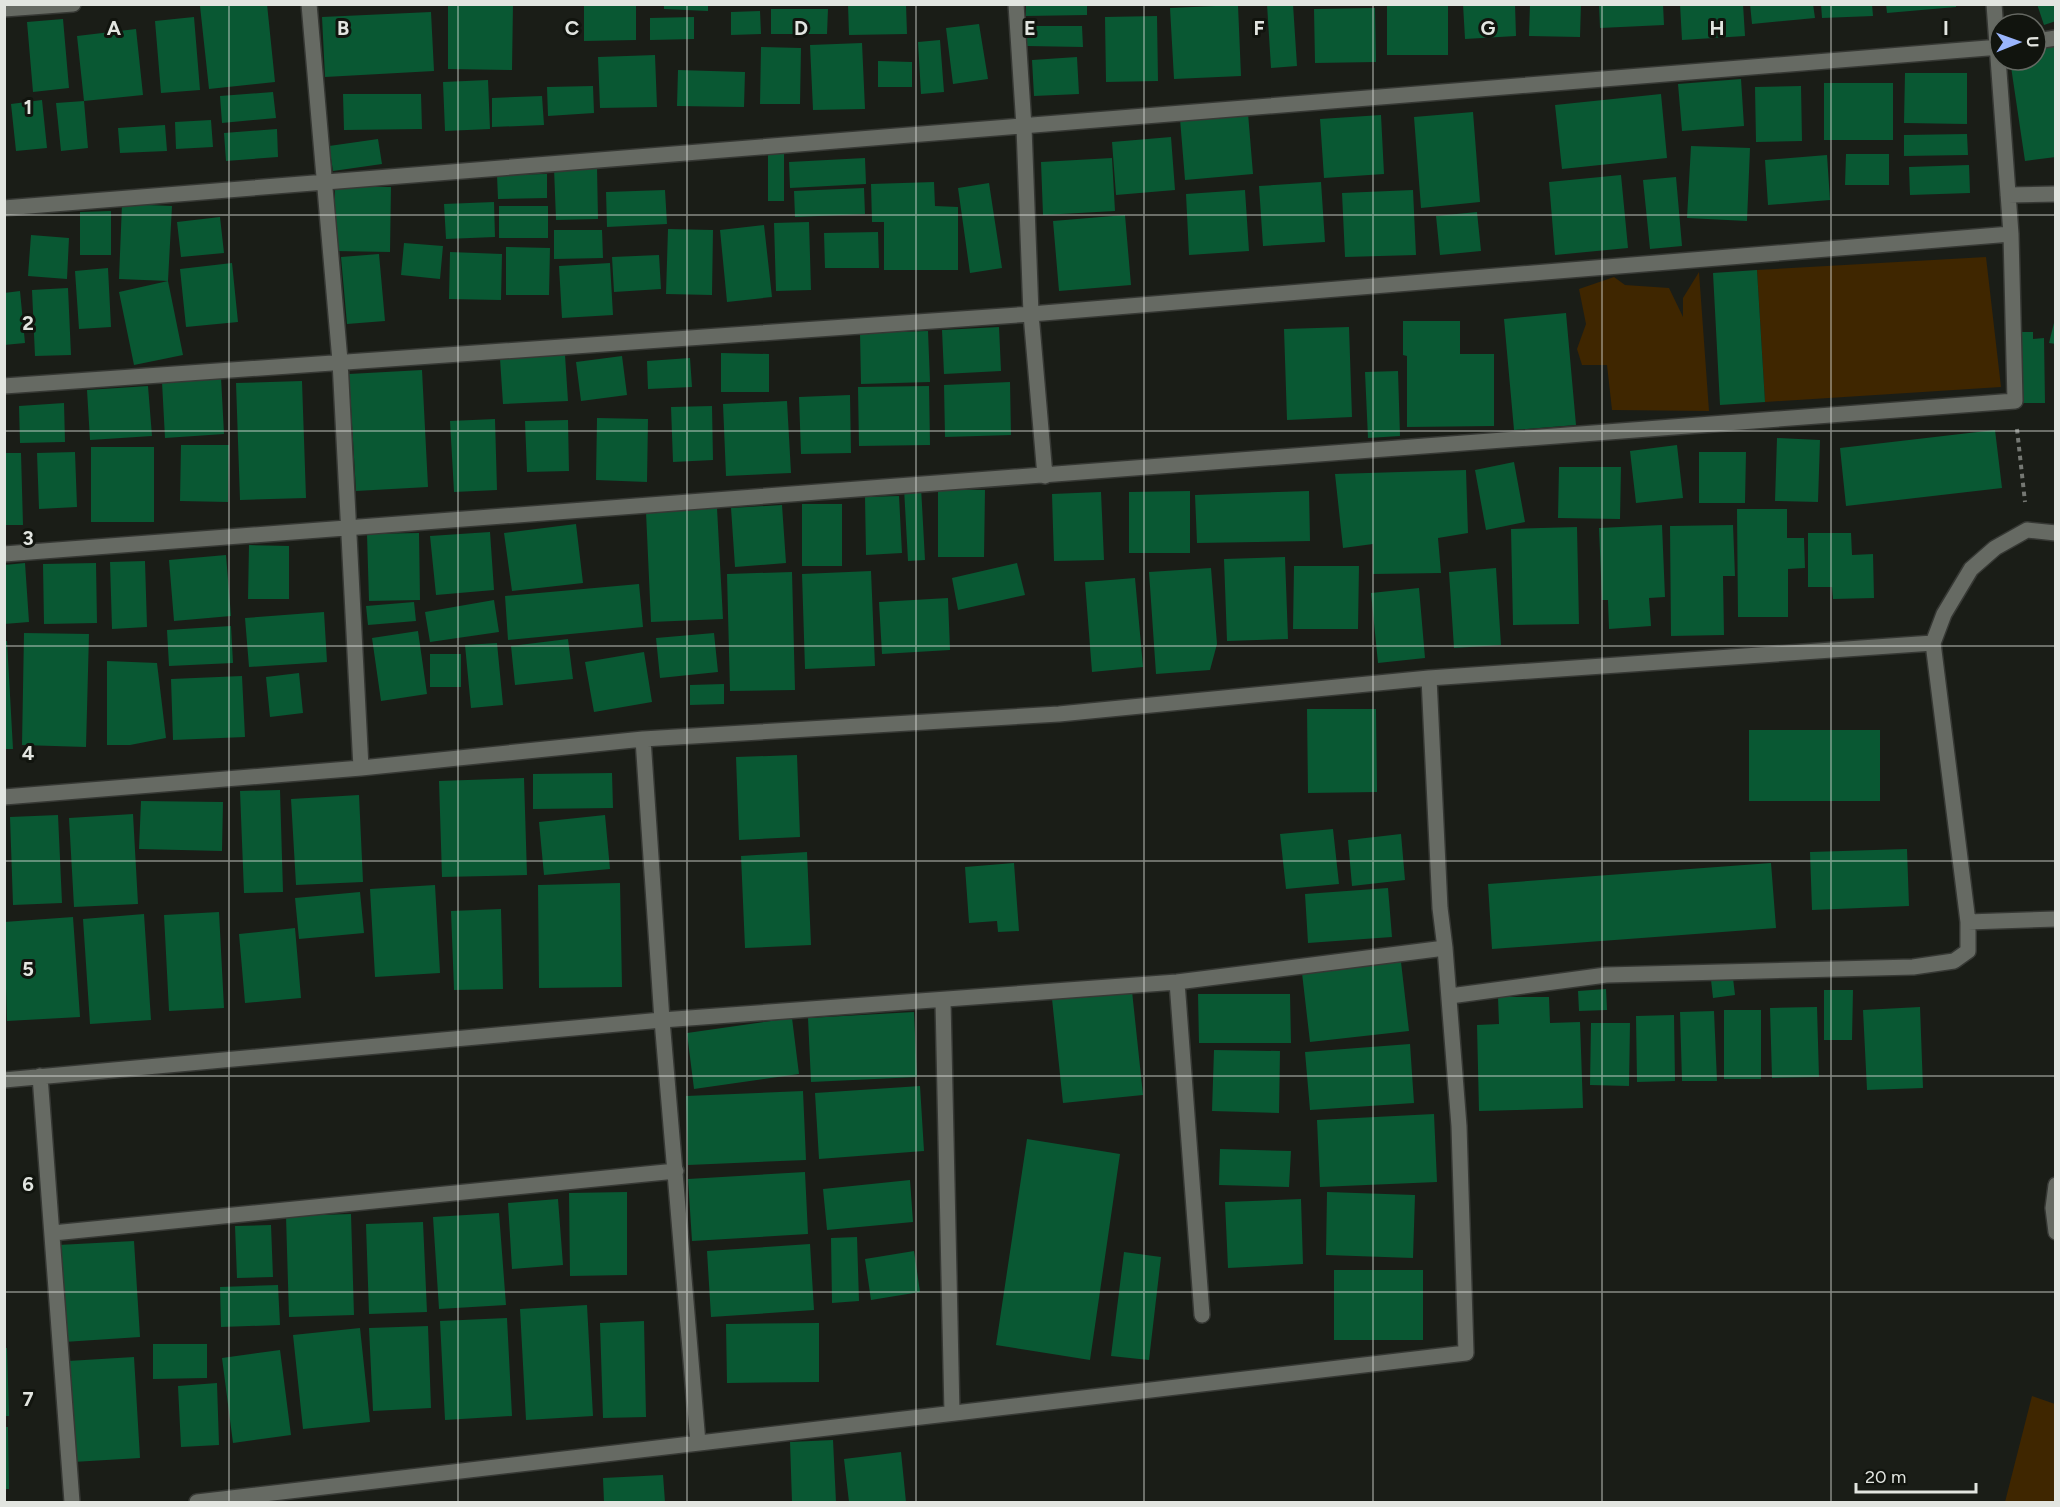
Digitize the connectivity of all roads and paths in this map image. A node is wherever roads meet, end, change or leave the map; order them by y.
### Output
1 (73, 4) edge
2 (309, 4) edge
3 (1016, 4) edge
4 (4, 9) edge
5 (1988, 48) edge
6 (2000, 72) edge
7 (1024, 127) junction
8 (323, 182) junction
9 (2055, 194) edge
10 (2008, 195) junction
11 (4, 208) edge
12 (2011, 234) junction
13 (1031, 314) junction
14 (340, 361) junction
15 (4, 387) edge
16 (2014, 402) junction
17 (1045, 476) junction
18 (347, 530) junction
19 (2027, 530) junction
20 (2055, 533) edge
21 (4, 554) edge
22 (1933, 643) junction
23 (1429, 678) junction
24 (643, 739) junction
25 (362, 768) junction
26 (4, 797) edge
27 (2055, 919) edge
28 (1968, 922) junction
29 (1445, 948) junction
30 (1177, 982) junction
31 (1450, 996) junction
32 (943, 1001) junction
33 (662, 1020) junction
34 (40, 1076) junction
35 (4, 1080) edge
36 (676, 1171) junction
37 (2055, 1185) edge
38 (53, 1233) junction
39 (2055, 1233) edge
40 (1202, 1315) dead end
41 (952, 1413) junction
42 (698, 1443) junction
43 (72, 1503) edge
44 (197, 1503) edge

1 - 4 street
2 - 8 street
3 - 7 street
5 - 7 street
6 - 10 street
7 - 8 street
7 - 13 street
8 - 11 street
8 - 14 street
9 - 10 street
10 - 12 street
12 - 13 street
12 - 16 street
13 - 14 street
13 - 17 street
14 - 15 street
14 - 18 street
16 - 17 street
16 - 19 path
17 - 18 street
18 - 21 street
18 - 25 street
19 - 20 street
19 - 22 street
22 - 23 street
22 - 28 street
23 - 24 street
23 - 29 street
24 - 25 street
24 - 33 street
25 - 26 street
27 - 28 street
28 - 31 street
29 - 30 street
29 - 31 street
30 - 32 street
30 - 40 street
31 - 41 street
32 - 33 street
32 - 41 street
33 - 34 street
33 - 36 street
34 - 35 street
34 - 38 street
36 - 38 street
36 - 42 street
37 - 39 street
38 - 43 street
41 - 42 street
42 - 44 street

